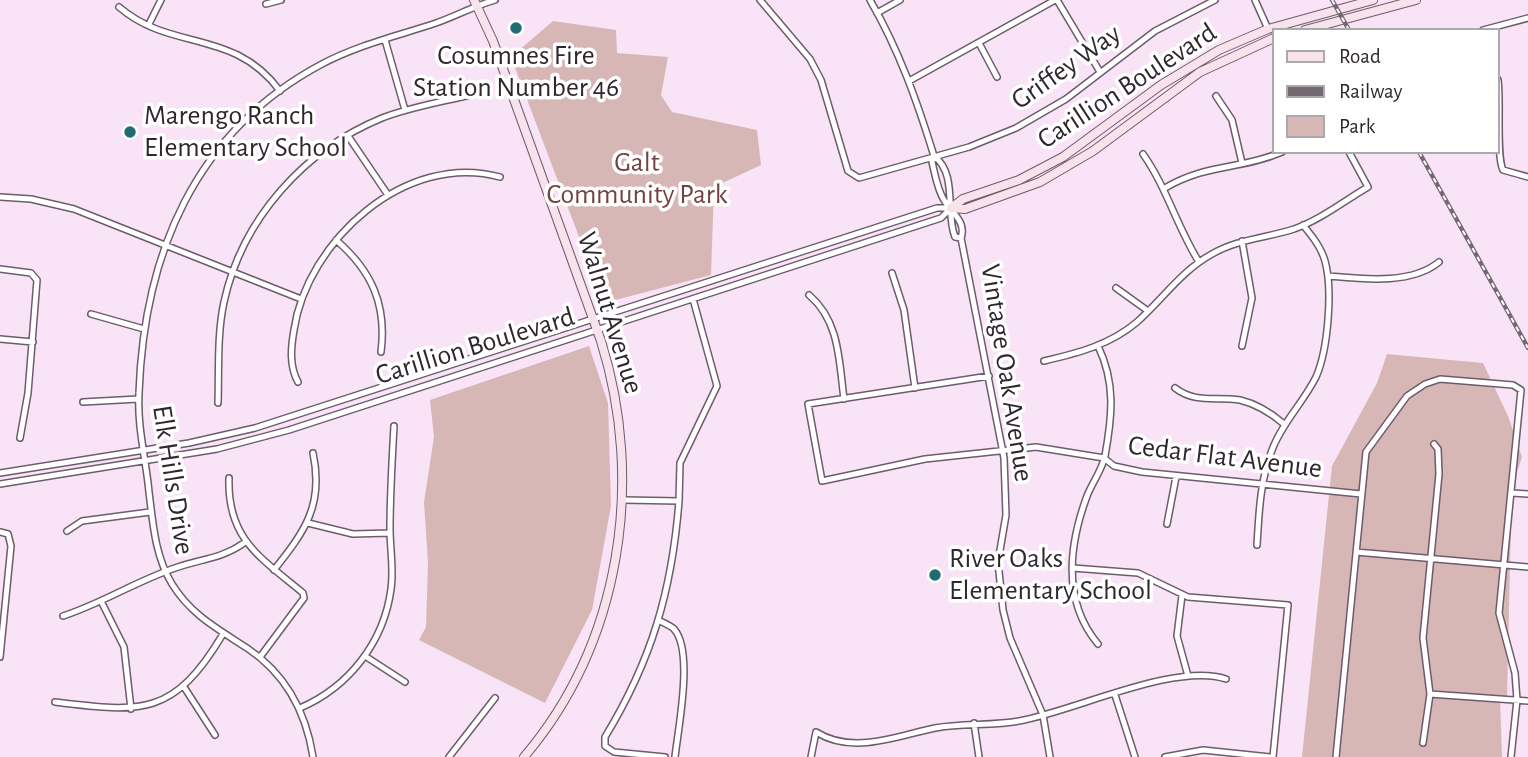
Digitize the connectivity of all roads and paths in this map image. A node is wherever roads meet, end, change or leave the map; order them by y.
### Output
1 (161, 0) edge
2 (281, 0) edge
3 (495, 0) edge
4 (760, 0) edge
5 (870, 0) edge
6 (900, 0) edge
7 (1056, 0) edge
8 (1215, 0) edge
9 (1255, 0) edge
10 (1373, 0) edge
11 (1416, 0) edge
12 (476, 3) edge
13 (266, 4) dead end
14 (119, 7) dead end
15 (877, 13) junction
16 (1528, 18) edge
17 (149, 24) junction
18 (1312, 28) edge
19 (1490, 28) edge
20 (1268, 29) junction
21 (1272, 39) edge
22 (385, 40) junction
23 (979, 43) junction
24 (1100, 72) junction
25 (997, 77) dead end
26 (909, 80) junction
27 (280, 90) junction
28 (470, 95) dead end
29 (1216, 96) dead end
30 (404, 110) junction
31 (348, 136) junction
32 (1143, 154) dead end
33 (1275, 154) edge
34 (1350, 154) edge
35 (1499, 154) edge
36 (934, 156) junction
37 (1242, 163) junction
38 (500, 177) dead end
39 (1528, 177) edge
40 (1165, 188) junction
41 (388, 195) junction
42 (0, 197) edge
43 (951, 208) junction
44 (1303, 225) junction
45 (961, 239) junction
46 (336, 240) junction
47 (1242, 241) junction
48 (164, 246) junction
49 (1199, 262) junction
50 (1440, 262) dead end
51 (0, 269) edge
52 (232, 271) junction
53 (892, 273) dead end
54 (1328, 276) junction
55 (1116, 288) dead end
56 (809, 295) dead end
57 (301, 299) junction
58 (693, 299) junction
59 (1148, 312) junction
60 (91, 314) dead end
61 (592, 318) junction
62 (144, 329) junction
63 (597, 332) junction
64 (0, 339) edge
65 (33, 342) junction
66 (1098, 346) junction
67 (1242, 346) dead end
68 (381, 352) dead end
69 (1044, 361) dead end
70 (989, 376) junction
71 (298, 382) dead end
72 (915, 388) junction
73 (1175, 388) dead end
74 (138, 399) junction
75 (844, 399) junction
76 (83, 402) dead end
77 (218, 403) dead end
78 (1284, 424) junction
79 (394, 426) dead end
80 (20, 439) dead end
81 (1434, 443) dead end
82 (142, 450) junction
83 (1003, 450) junction
84 (313, 453) dead end
85 (1104, 458) junction
86 (144, 461) junction
87 (0, 473) edge
88 (1175, 477) junction
89 (229, 478) dead end
90 (0, 484) edge
91 (1262, 484) junction
92 (1512, 492) junction
93 (1361, 494) junction
94 (1528, 494) edge
95 (623, 500) junction
96 (679, 501) junction
97 (150, 512) junction
98 (308, 523) junction
99 (1167, 524) dead end
100 (67, 531) dead end
101 (0, 533) edge
102 (390, 533) junction
103 (244, 543) junction
104 (1257, 545) dead end
105 (1356, 552) junction
106 (1431, 558) junction
107 (1505, 564) junction
108 (1528, 566) edge
109 (1073, 568) junction
110 (274, 570) junction
111 (166, 573) junction
112 (1182, 596) junction
113 (102, 603) junction
114 (2, 614) edge
115 (63, 616) dead end
116 (660, 621) junction
117 (223, 634) junction
118 (1098, 644) dead end
119 (365, 656) junction
120 (0, 657) edge
121 (260, 657) junction
122 (1188, 676) junction
123 (1226, 679) dead end
124 (405, 682) dead end
125 (184, 687) junction
126 (1430, 694) junction
127 (1115, 695) junction
128 (495, 698) dead end
129 (1517, 700) junction
130 (1528, 701) edge
131 (55, 702) dead end
132 (300, 708) junction
133 (131, 709) junction
134 (1044, 715) junction
135 (974, 723) junction
136 (215, 735) dead end
137 (1423, 743) dead end
138 (313, 757) edge
139 (449, 757) edge
140 (524, 757) edge
141 (665, 757) edge
142 (675, 757) edge
143 (811, 757) edge
144 (979, 757) edge
145 (1050, 757) edge
146 (1135, 757) edge
147 (1165, 757) edge
148 (1272, 757) edge
149 (1336, 757) edge
150 (1511, 757) edge

1 - 17 street
2 - 13 street
3 - 12 street, Elk Hills Drive
4 - 36 street, Griffey Way
5 - 15 street
6 - 15 street
7 - 23 street
7 - 24 street
8 - 24 street, Griffey Way
9 - 20 street
10 - 20 street, Carillion Boulevard
11 - 18 street
12 - 22 street, Elk Hills Drive
12 - 61 street, Walnut Avenue
14 - 17 street
15 - 26 street
16 - 19 street
17 - 27 street
20 - 43 street, Carillion Boulevard
21 - 43 street, Carillion Boulevard
22 - 27 street, Elk Hills Drive
22 - 30 street
23 - 25 street
23 - 26 street
24 - 36 street, Griffey Way
26 - 36 street
27 - 48 street, Elk Hills Drive
28 - 30 street
29 - 37 street
30 - 31 street
31 - 41 street
31 - 52 street
32 - 40 street
33 - 37 street
34 - 44 street
35 - 39 street
36 - 43 street
37 - 40 street
38 - 41 street
40 - 49 street
41 - 46 street
42 - 48 street
43 - 45 street, Vintage Oak Avenue
43 - 45 street, Vintage Oak Avenue
43 - 58 street, Carillion Boulevard
43 - 61 street, Carillion Boulevard
44 - 47 street
44 - 54 street
45 - 70 street, Vintage Oak Avenue
46 - 57 street
46 - 68 street
47 - 49 street
47 - 67 street
48 - 52 street
48 - 62 street, Elk Hills Drive
49 - 59 street
50 - 54 street
51 - 65 street
52 - 57 street
52 - 77 street
53 - 72 street
54 - 78 street
55 - 59 street
56 - 75 street
57 - 71 street
58 - 63 street, Carillion Boulevard
58 - 96 street
59 - 66 street
60 - 62 street
61 - 63 street, Walnut Avenue
61 - 82 street, Carillion Boulevard
62 - 74 street, Elk Hills Drive
63 - 86 street, Carillion Boulevard
63 - 95 street, Walnut Avenue
64 - 65 street
65 - 80 street
66 - 69 street
66 - 85 street
70 - 72 street
70 - 83 street, Vintage Oak Avenue
72 - 75 street
73 - 78 street
74 - 76 street
74 - 82 street, Elk Hills Drive
75 - 83 street, Cedar Flat Avenue
78 - 91 street
79 - 102 street
81 - 106 street
82 - 86 street, Elk Hills Drive
82 - 87 street, Carillion Boulevard
83 - 85 street, Cedar Flat Avenue
83 - 134 street, Vintage Oak Avenue
84 - 98 street
85 - 88 street, Cedar Flat Avenue
85 - 109 street
86 - 90 street, Carillion Boulevard
86 - 97 street, Elk Hills Drive
88 - 91 street, Cedar Flat Avenue
88 - 99 street
89 - 103 street
91 - 93 street, Cedar Flat Avenue
91 - 104 street
92 - 93 street
92 - 94 street
92 - 107 street
93 - 105 street
95 - 96 street
95 - 140 street, Walnut Avenue
96 - 116 street
97 - 100 street
97 - 111 street, Elk Hills Drive
98 - 102 street
98 - 110 street
101 - 114 street
102 - 119 street
103 - 110 street
103 - 111 street
105 - 106 street
105 - 149 street
106 - 107 street
106 - 126 street
107 - 108 street
107 - 129 street
109 - 112 street
109 - 118 street
110 - 121 street
111 - 113 street
111 - 117 street, Elk Hills Drive
112 - 122 street
112 - 148 street
113 - 115 street
113 - 133 street
114 - 120 street
116 - 141 street
116 - 142 street
117 - 121 street, Elk Hills Drive
117 - 125 street
119 - 124 street
119 - 132 street
121 - 132 street, Elk Hills Drive
122 - 123 street
122 - 127 street
125 - 133 street
125 - 136 street
126 - 129 street
126 - 137 street
127 - 134 street
127 - 146 street
128 - 139 street
129 - 130 street
129 - 150 street
131 - 133 street
132 - 138 street, Elk Hills Drive
134 - 135 street
134 - 145 street, Vintage Oak Avenue
135 - 143 street
135 - 144 street
147 - 148 street

